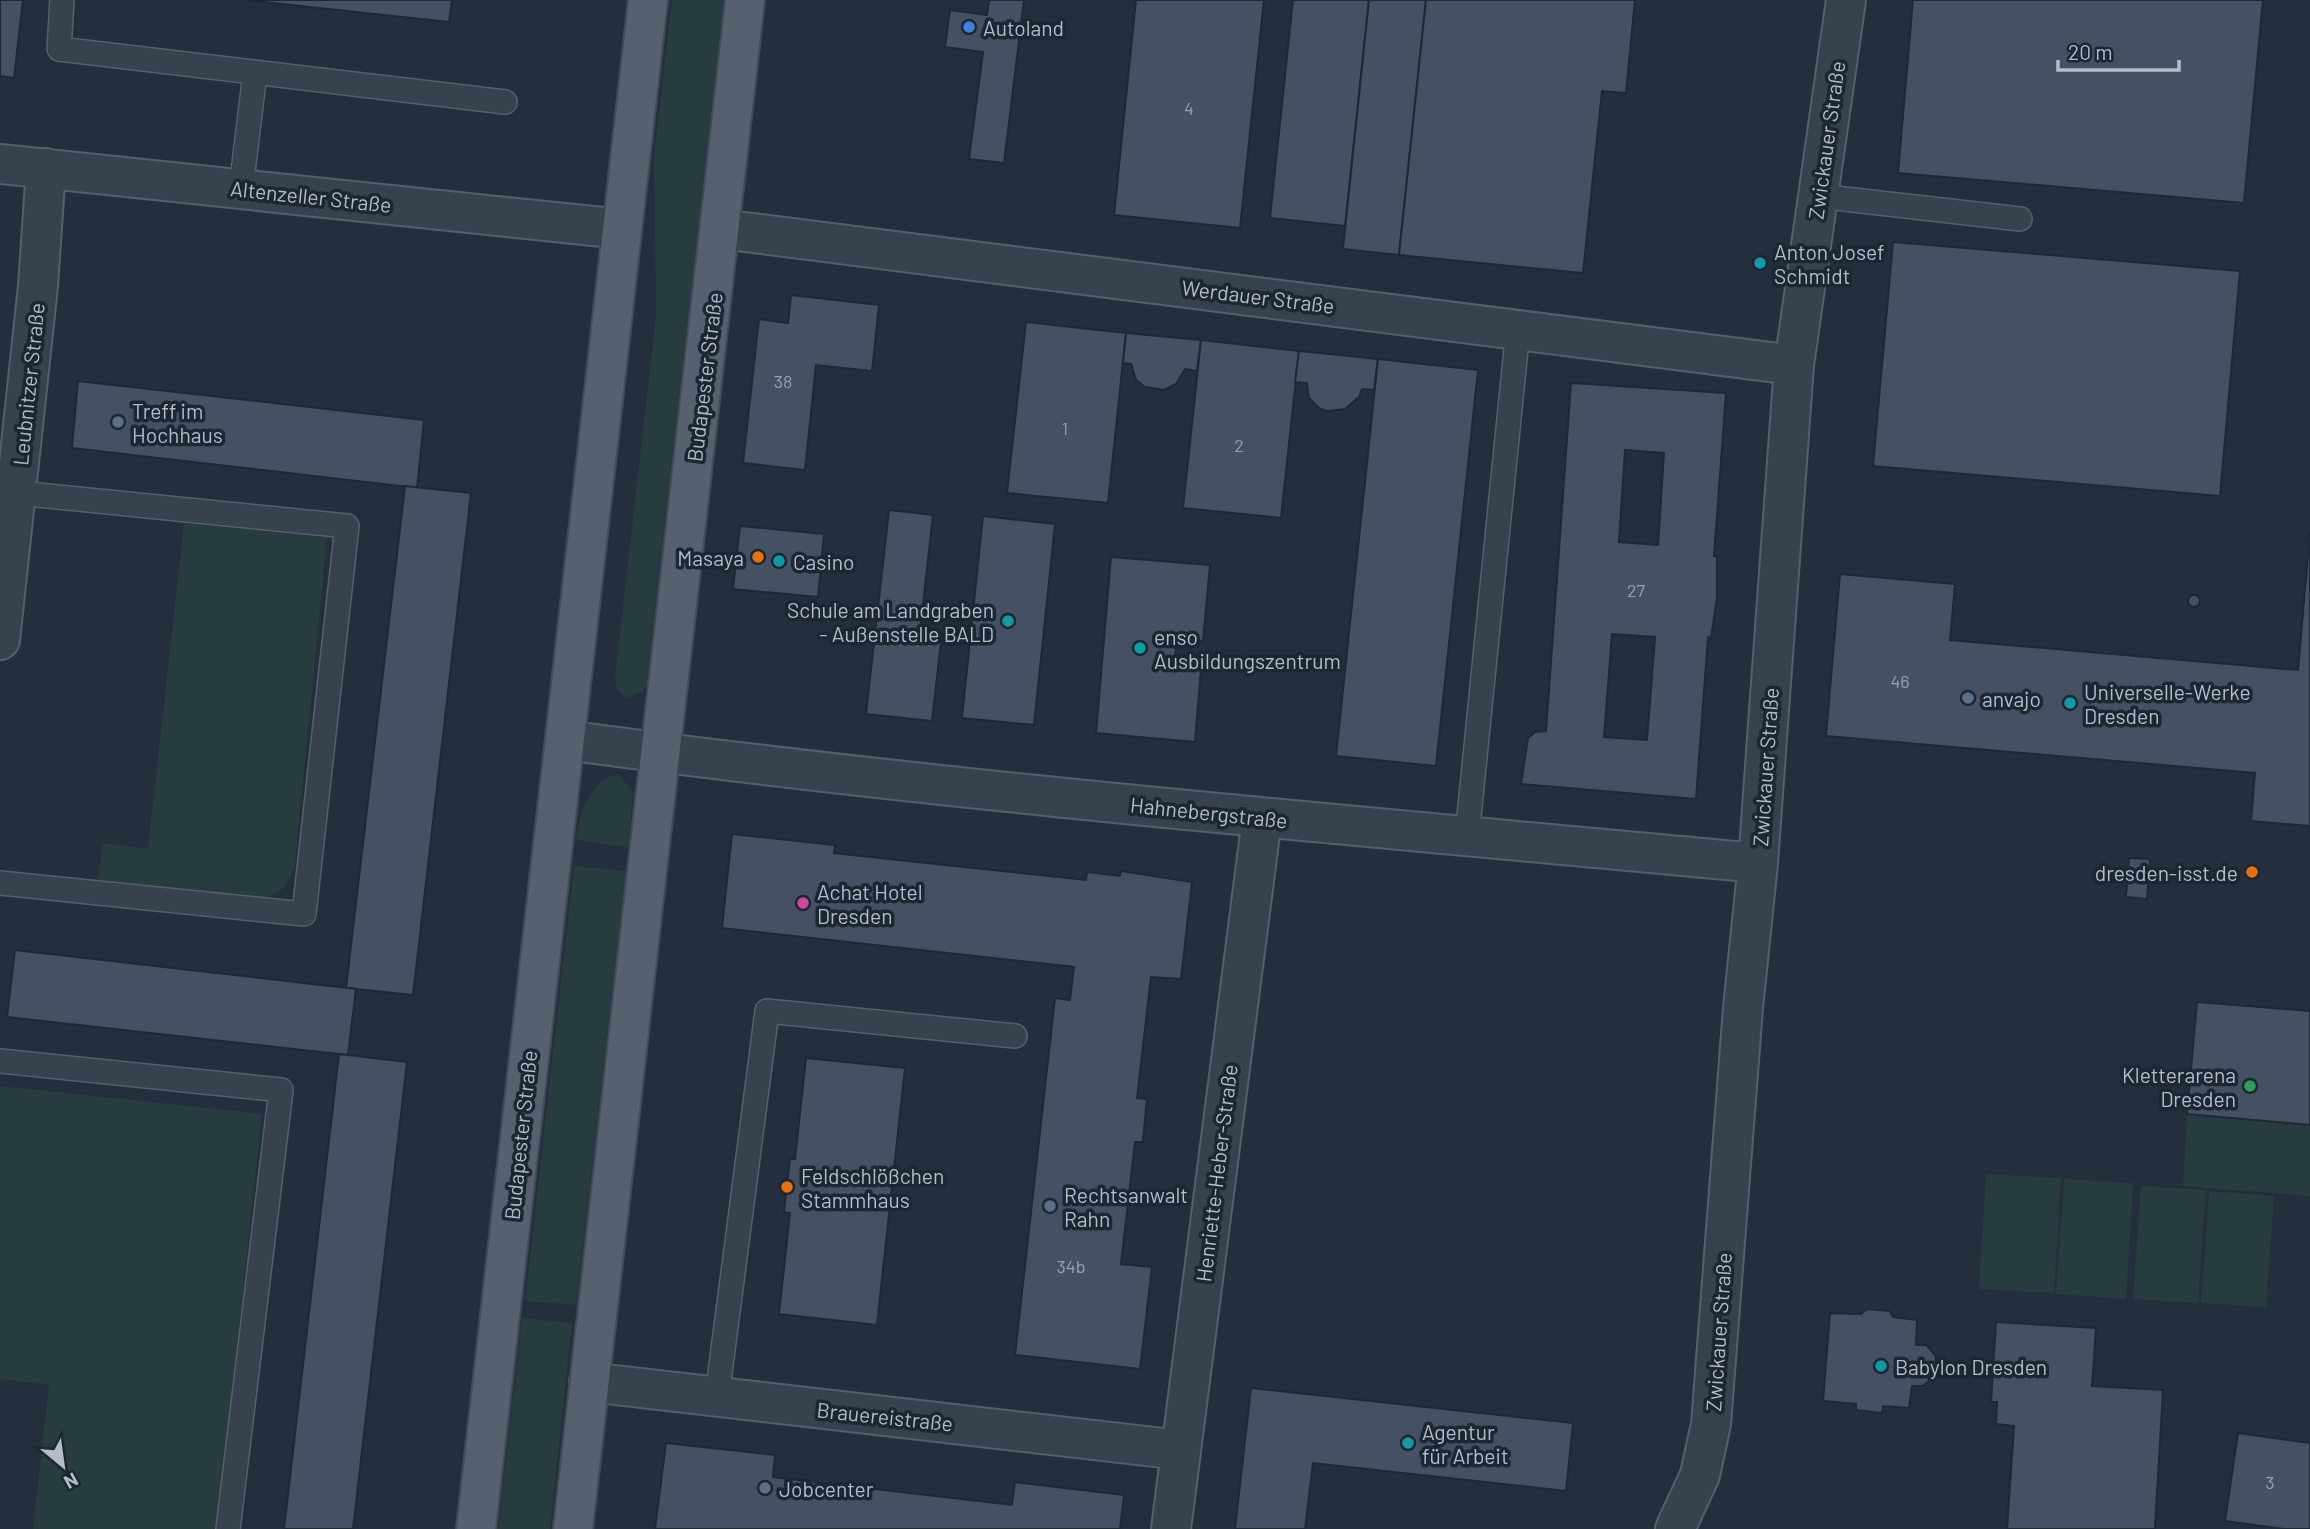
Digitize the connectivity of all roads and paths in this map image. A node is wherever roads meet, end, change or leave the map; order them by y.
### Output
1 (62, 0) edge
2 (648, 0) edge
3 (746, 0) edge
4 (1846, 0) edge
5 (255, 73) junction
6 (505, 102) dead end
7 (0, 164) edge
8 (47, 168) junction
9 (241, 188) junction
10 (1818, 196) junction
11 (2020, 219) dead end
12 (622, 229) junction
13 (721, 229) junction
14 (1518, 329) junction
15 (1794, 365) junction
16 (18, 493) junction
17 (0, 640) edge
18 (565, 740) junction
19 (661, 753) junction
20 (1262, 818) junction
21 (1467, 836) junction
22 (1758, 863) junction
23 (0, 883) edge
24 (1015, 1036) dead end
25 (0, 1061) edge
26 (589, 1382) junction
27 (717, 1396) junction
28 (1181, 1450) junction
29 (228, 1529) edge
30 (476, 1529) edge
31 (573, 1529) edge
32 (1171, 1529) edge
33 (1675, 1529) edge

1 - 5 lane
2 - 12 main road, Budapester Straße
3 - 13 main road, Budapester Straße
4 - 10 street, Zwickauer Straße
5 - 6 lane
5 - 9 lane
7 - 8 street, Altenzeller Straße
8 - 9 street, Altenzeller Straße
8 - 16 street, Leubnitzer Straße
9 - 12 street, Altenzeller Straße
10 - 11 lane
10 - 15 street, Zwickauer Straße
12 - 18 main road, Budapester Straße
13 - 14 street, Werdauer Straße
13 - 19 main road, Budapester Straße
14 - 15 street, Werdauer Straße
14 - 21 lane
15 - 22 street, Zwickauer Straße
16 - 17 street, Leubnitzer Straße
16 - 23 lane
18 - 19 street
18 - 30 main road, Budapester Straße
19 - 20 street, Hahnebergstraße
19 - 26 main road, Budapester Straße
20 - 21 street, Hahnebergstraße
20 - 28 street, Henriette-Heber-Straße
21 - 22 street, Hahnebergstraße
22 - 33 street, Zwickauer Straße
24 - 27 lane
25 - 29 lane
26 - 27 street, Brauereistraße
26 - 31 main road, Budapester Straße
27 - 28 street, Brauereistraße
28 - 32 street, Henriette-Heber-Straße

